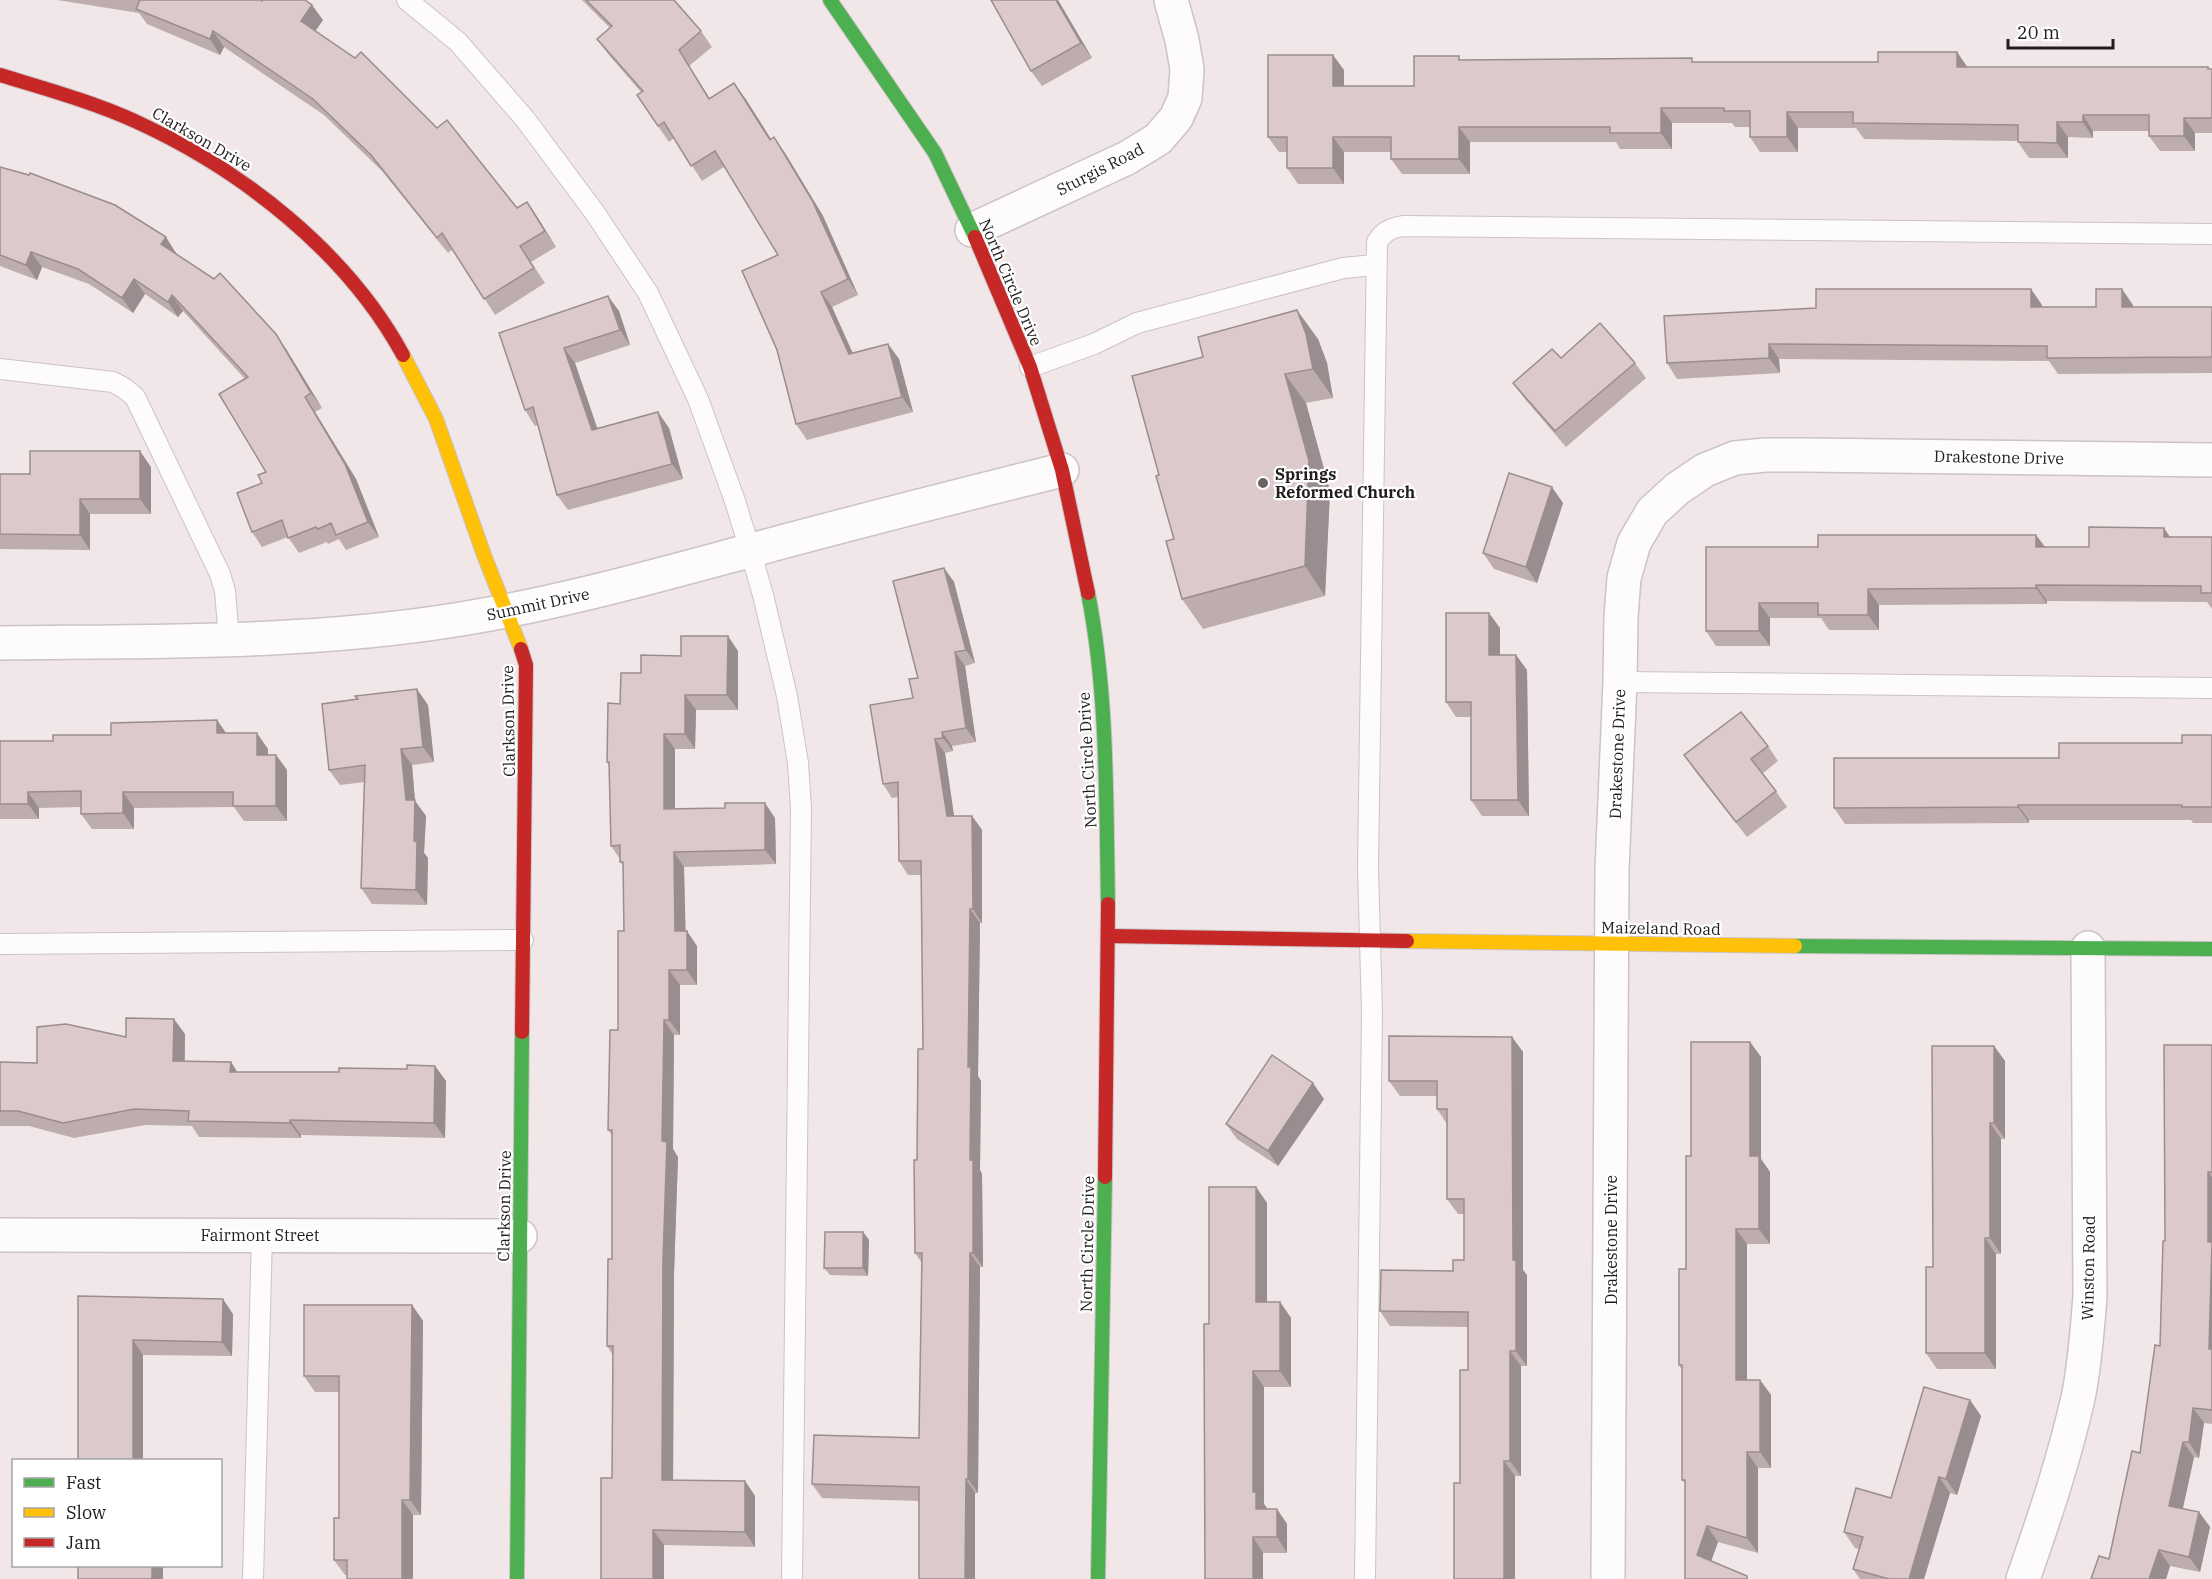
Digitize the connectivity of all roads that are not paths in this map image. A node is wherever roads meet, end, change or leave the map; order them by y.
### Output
1 (407, 0) edge
2 (830, 0) edge
3 (1171, 0) edge
4 (0, 75) edge
5 (972, 230) junction
6 (2212, 234) edge
7 (1375, 265) junction
8 (1030, 367) junction
9 (0, 369) edge
10 (2212, 460) edge
11 (1062, 470) junction
12 (750, 550) junction
13 (505, 611) junction
14 (229, 640) junction
15 (0, 643) edge
16 (1620, 682) junction
17 (2212, 688) edge
18 (1109, 936) junction
19 (1369, 939) junction
20 (523, 940) junction
21 (0, 944) edge
22 (1612, 944) junction
23 (2088, 948) junction
24 (2212, 949) edge
25 (0, 1235) edge
26 (262, 1235) junction
27 (520, 1236) junction
28 (253, 1579) edge
29 (517, 1579) edge
30 (792, 1579) edge
31 (1098, 1579) edge
32 (1365, 1579) edge
33 (1608, 1579) edge
34 (2023, 1579) edge

1 - 12 lane
2 - 5 main road, North Circle Drive
3 - 5 street, Sturgis Road
4 - 13 main road, Clarkson Drive
5 - 8 main road, North Circle Drive
6 - 7 lane
7 - 8 lane
7 - 19 lane
8 - 11 main road, North Circle Drive
9 - 14 lane
10 - 16 street, Drakestone Drive
11 - 12 street, Summit Drive
11 - 18 main road, North Circle Drive
12 - 13 street, Summit Drive
12 - 30 lane
13 - 14 street, Summit Drive
13 - 20 main road, Clarkson Drive
14 - 15 street, Summit Drive
16 - 17 lane
16 - 22 street, Drakestone Drive
18 - 19 main road, Maizeland Road
18 - 31 main road, North Circle Drive
19 - 22 main road, Maizeland Road
19 - 32 lane
20 - 21 lane
20 - 27 main road, Clarkson Drive
22 - 23 main road, Maizeland Road
22 - 33 street, Drakestone Drive
23 - 24 main road, Maizeland Road
23 - 34 street, Winston Road
25 - 26 street, Fairmont Street
26 - 27 street, Fairmont Street
26 - 28 lane
27 - 29 main road, Clarkson Drive

